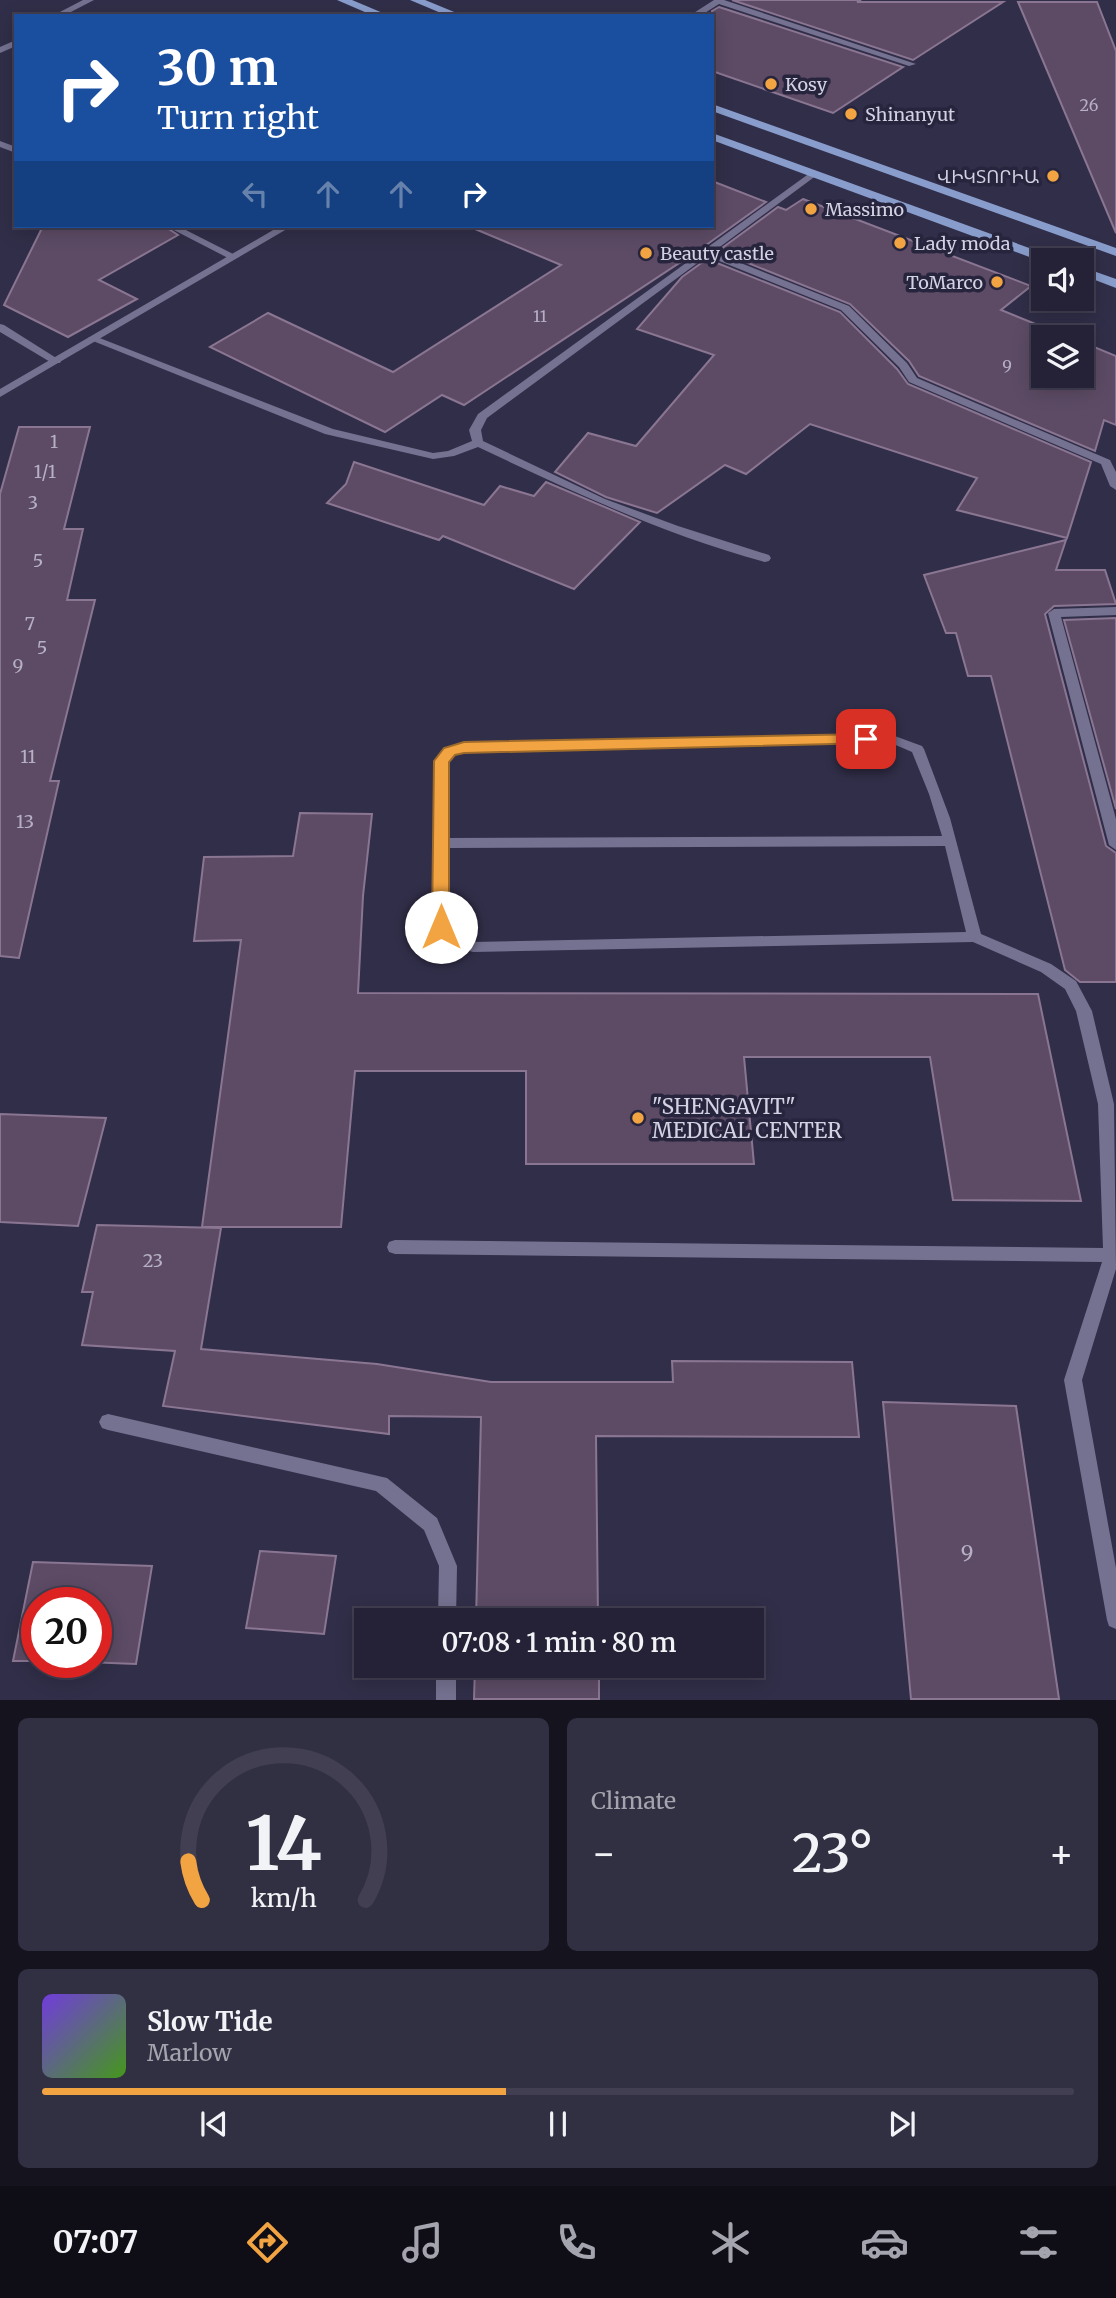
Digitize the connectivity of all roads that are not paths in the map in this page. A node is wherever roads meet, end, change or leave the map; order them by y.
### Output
1 (90, 0) edge
2 (342, 0) edge
3 (415, 0) edge
4 (60, 14) edge
5 (380, 14) edge
6 (454, 14) edge
7 (696, 14) edge
8 (912, 64) dead end
9 (714, 108) edge
10 (714, 137) edge
11 (814, 173) junction
12 (175, 228) edge
13 (284, 228) edge
14 (705, 251) junction
15 (1116, 252) edge
16 (1031, 253) edge
17 (234, 257) junction
18 (1094, 276) edge
19 (1116, 284) edge
20 (0, 327) edge
21 (93, 339) junction
22 (57, 361) junction
23 (0, 394) edge
24 (478, 443) junction
25 (1116, 486) edge
26 (765, 558) dead end
27 (1116, 611) edge
28 (950, 841) junction
29 (441, 843) junction
30 (1116, 845) edge
31 (975, 937) junction
32 (1111, 1103) edge
33 (395, 1247) dead end
34 (1112, 1255) junction
35 (108, 1422) dead end
36 (447, 1608) edge
37 (1116, 1620) edge
38 (446, 1678) edge
39 (446, 1699) edge

1 - 4 street
2 - 5 main road
3 - 6 main road
7 - 8 street
9 - 15 main road
10 - 11 main road
11 - 14 street
11 - 16 main road
12 - 17 street
13 - 17 street
14 - 24 street
14 - 25 street
17 - 21 street
18 - 19 main road
20 - 22 street
21 - 22 street
21 - 24 street
22 - 23 street
24 - 26 street
27 - 30 street
28 - 29 street
28 - 29 street
28 - 31 street
29 - 31 street
31 - 32 street
32 - 34 street
33 - 34 street
34 - 37 street
35 - 36 street
38 - 39 street

